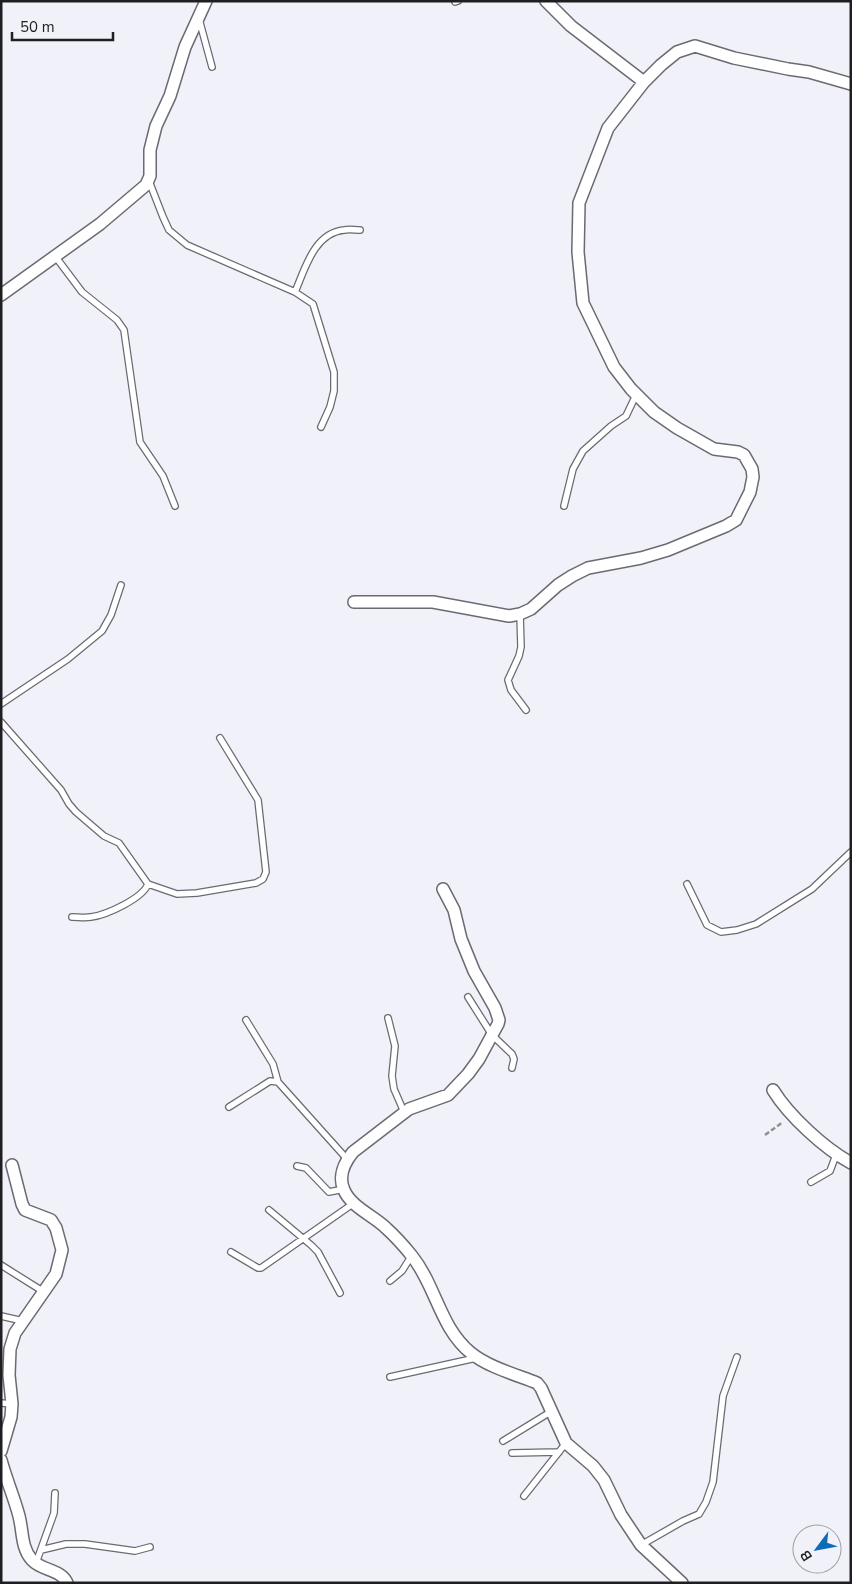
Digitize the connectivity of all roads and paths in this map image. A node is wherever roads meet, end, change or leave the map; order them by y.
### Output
1 (206, 1) edge
2 (546, 1) edge
3 (199, 19) junction
4 (212, 67) dead end
5 (644, 82) junction
6 (851, 84) edge
7 (149, 179) junction
8 (360, 230) dead end
9 (55, 256) junction
10 (295, 292) junction
11 (1, 295) edge
12 (636, 394) junction
13 (321, 427) dead end
14 (175, 506) dead end
15 (564, 506) dead end
16 (121, 585) dead end
17 (354, 602) dead end
18 (520, 614) junction
19 (1, 704) edge
20 (526, 710) dead end
21 (1, 722) edge
22 (220, 738) dead end
23 (851, 852) edge
24 (148, 884) junction
25 (687, 884) dead end
26 (443, 889) dead end
27 (72, 918) dead end
28 (468, 997) dead end
29 (388, 1018) dead end
30 (246, 1020) dead end
31 (492, 1035) junction
32 (512, 1068) dead end
33 (278, 1082) junction
34 (773, 1090) dead end
35 (228, 1107) dead end
36 (404, 1112) junction
37 (792, 1116) junction
38 (765, 1135) dead end
39 (836, 1155) junction
40 (347, 1159) junction
41 (851, 1163) edge
42 (12, 1164) dead end
43 (297, 1166) dead end
44 (811, 1182) dead end
45 (344, 1189) junction
46 (354, 1202) junction
47 (269, 1210) dead end
48 (302, 1239) junction
49 (231, 1252) dead end
50 (412, 1255) junction
51 (1, 1265) edge
52 (390, 1280) dead end
53 (44, 1292) junction
54 (340, 1293) dead end
55 (1, 1316) edge
56 (24, 1321) junction
57 (478, 1358) junction
58 (737, 1358) dead end
59 (390, 1377) dead end
60 (7, 1404) edge
61 (552, 1411) junction
62 (503, 1441) dead end
63 (562, 1448) junction
64 (1, 1451) edge
65 (512, 1453) dead end
66 (1, 1460) edge
67 (55, 1493) dead end
68 (524, 1496) dead end
69 (641, 1544) junction
70 (150, 1547) dead end
71 (41, 1550) junction
72 (36, 1564) junction
73 (67, 1583) edge
74 (682, 1583) edge

1 - 3 street
2 - 5 street
3 - 4 lane
3 - 7 street
5 - 6 street
5 - 12 street
7 - 9 street
7 - 10 lane
8 - 10 lane
9 - 11 street
9 - 14 lane
10 - 13 lane
12 - 15 lane
12 - 18 street
16 - 19 lane
17 - 18 street
18 - 20 lane
21 - 24 lane
22 - 24 lane
23 - 25 lane
24 - 27 lane
26 - 31 street
28 - 31 lane
29 - 36 lane
30 - 33 lane
31 - 32 lane
31 - 36 street
33 - 35 lane
33 - 40 lane
34 - 37 street
36 - 40 street
37 - 38 path
37 - 39 street
39 - 41 street
39 - 44 lane
40 - 45 street
42 - 53 street
43 - 45 lane
45 - 46 street
46 - 48 lane
46 - 50 street
47 - 48 lane
48 - 49 lane
48 - 54 lane
50 - 52 lane
50 - 57 street
51 - 53 lane
53 - 56 street
55 - 56 lane
56 - 60 street
57 - 59 lane
57 - 61 street
58 - 69 lane
60 - 64 street
61 - 62 lane
61 - 63 street
63 - 65 lane
63 - 68 lane
63 - 69 street
66 - 72 street
67 - 71 lane
69 - 74 street
70 - 71 lane
71 - 72 lane
72 - 73 street

